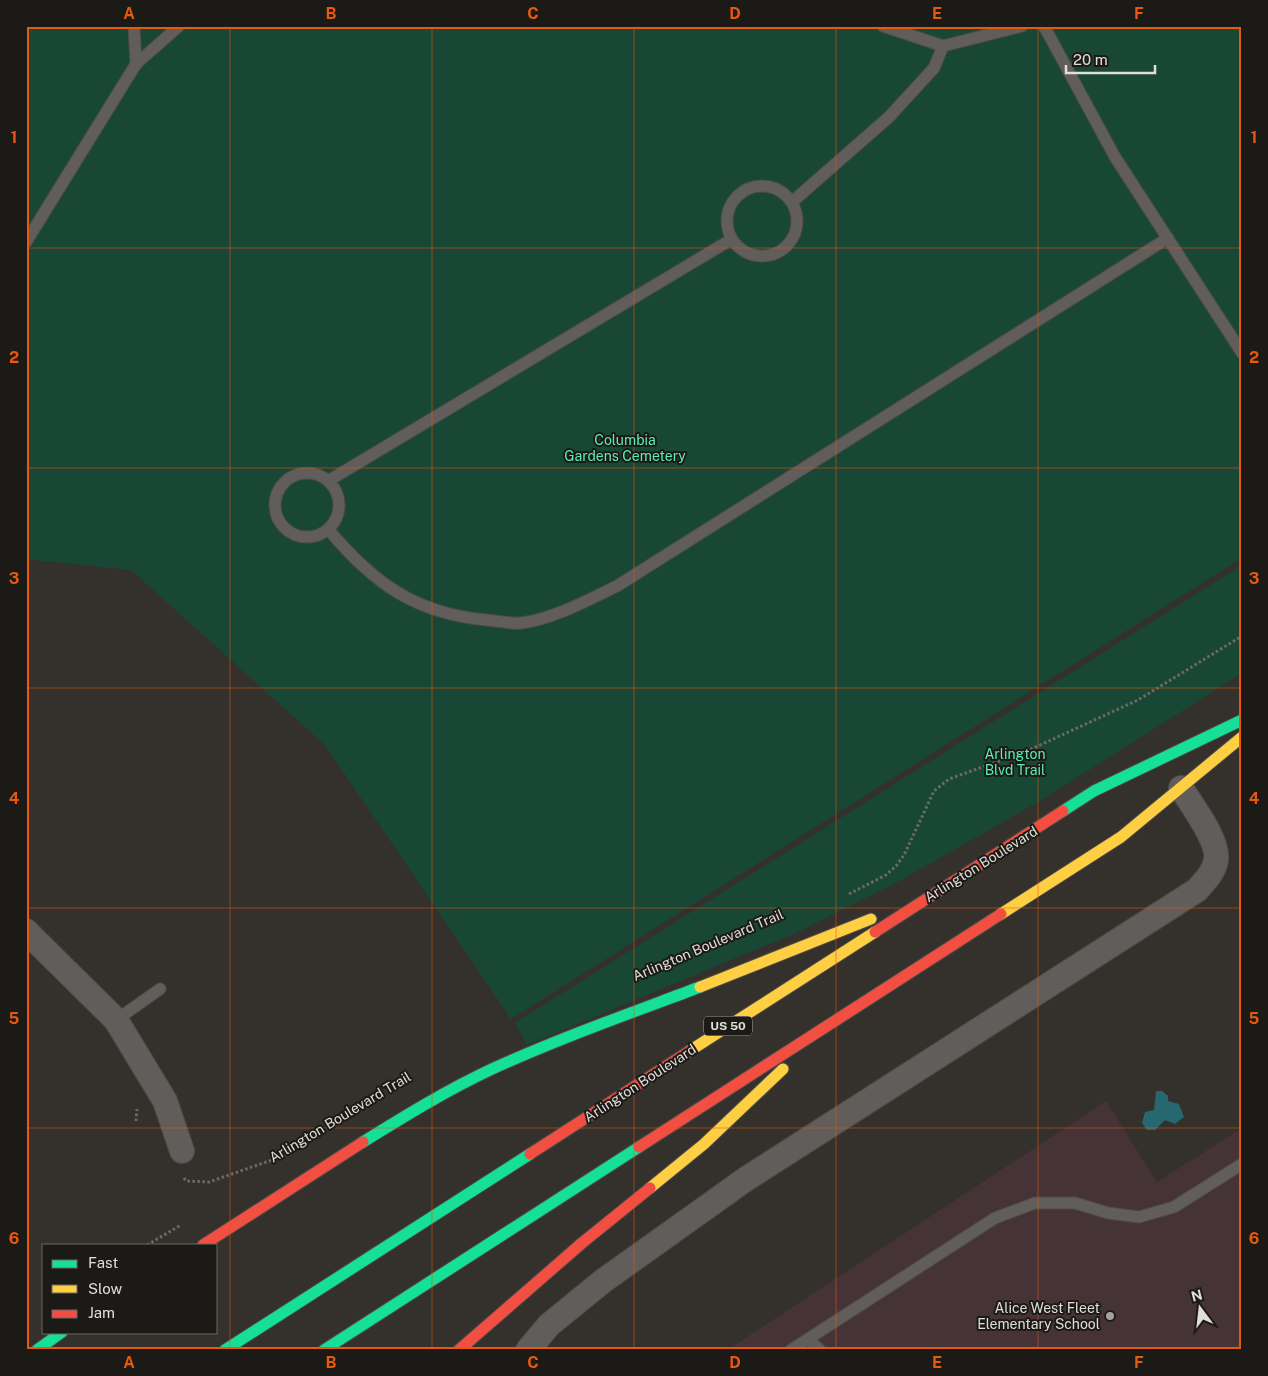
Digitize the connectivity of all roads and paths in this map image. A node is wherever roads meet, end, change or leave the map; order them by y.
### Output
1 (134, 26) edge
2 (179, 26) edge
3 (883, 26) edge
4 (1022, 26) edge
5 (1044, 26) edge
6 (943, 46) junction
7 (136, 64) junction
8 (792, 202) junction
9 (732, 238) junction
10 (1168, 238) junction
11 (26, 242) edge
12 (1242, 353) edge
13 (328, 480) junction
14 (328, 529) junction
15 (1242, 636) edge
16 (1242, 720) edge
17 (1242, 737) edge
18 (1180, 788) junction
19 (930, 896) junction
20 (842, 898) dead end
21 (26, 932) edge
22 (160, 989) dead end
23 (116, 1020) junction
24 (830, 1024) junction
25 (182, 1150) joint
26 (295, 1152) dead end
27 (1242, 1164) edge
28 (184, 1223) dead end
29 (150, 1244) edge
30 (206, 1244) edge
31 (59, 1334) edge
32 (808, 1339) junction
33 (37, 1350) edge
34 (225, 1350) edge
35 (324, 1350) edge
36 (459, 1350) edge
37 (528, 1350) edge
38 (791, 1350) edge
39 (820, 1350) edge

1 - 7 lane
2 - 7 lane
3 - 6 lane
4 - 6 lane
5 - 10 lane
6 - 8 lane
7 - 11 lane
8 - 9 lane
8 - 9 lane
9 - 13 lane
10 - 12 lane
10 - 14 lane
13 - 14 lane
13 - 14 lane
15 - 20 path
16 - 19 highway, Arlington Boulevard / US 50
17 - 18 highway
18 - 24 highway
18 - 37 street
19 - 30 highway
19 - 34 highway, Arlington Boulevard / US 50
21 - 23 street
22 - 23 lane
23 - 25 street
24 - 35 highway
24 - 36 highway
25 - 26 path
27 - 32 lane
28 - 29 path
31 - 33 highway
32 - 38 lane
32 - 39 lane

